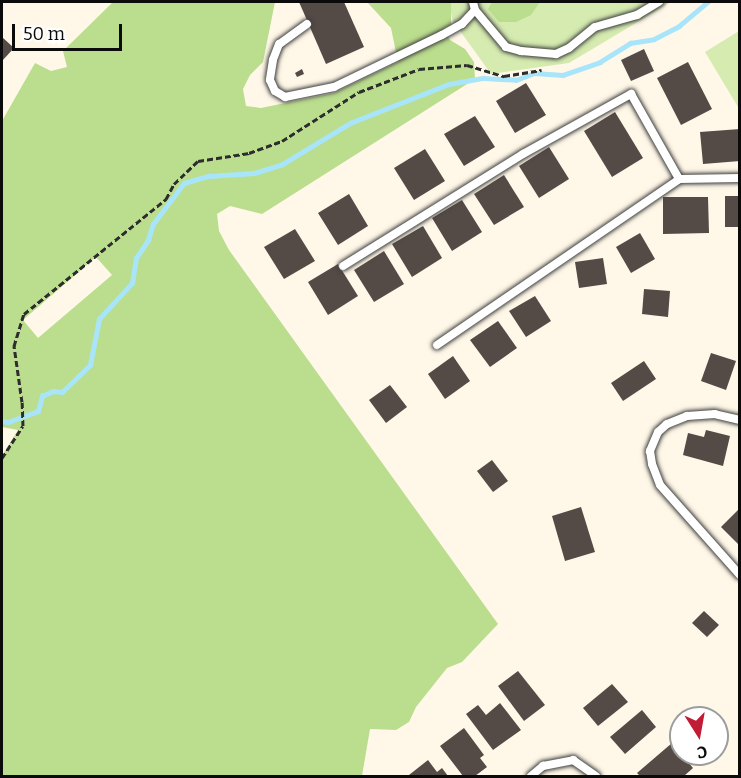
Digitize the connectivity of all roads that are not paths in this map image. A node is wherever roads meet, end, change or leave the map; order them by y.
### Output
1 (659, 2) edge
2 (474, 6) edge
3 (307, 24) dead end
4 (740, 178) edge
5 (680, 179) junction
6 (344, 266) dead end
7 (437, 345) dead end
8 (740, 420) edge
9 (740, 574) edge
10 (531, 777) edge
11 (597, 777) edge

1 - 2 lane
2 - 3 lane
4 - 5 lane
5 - 6 lane
5 - 7 lane
8 - 9 lane
10 - 11 lane

